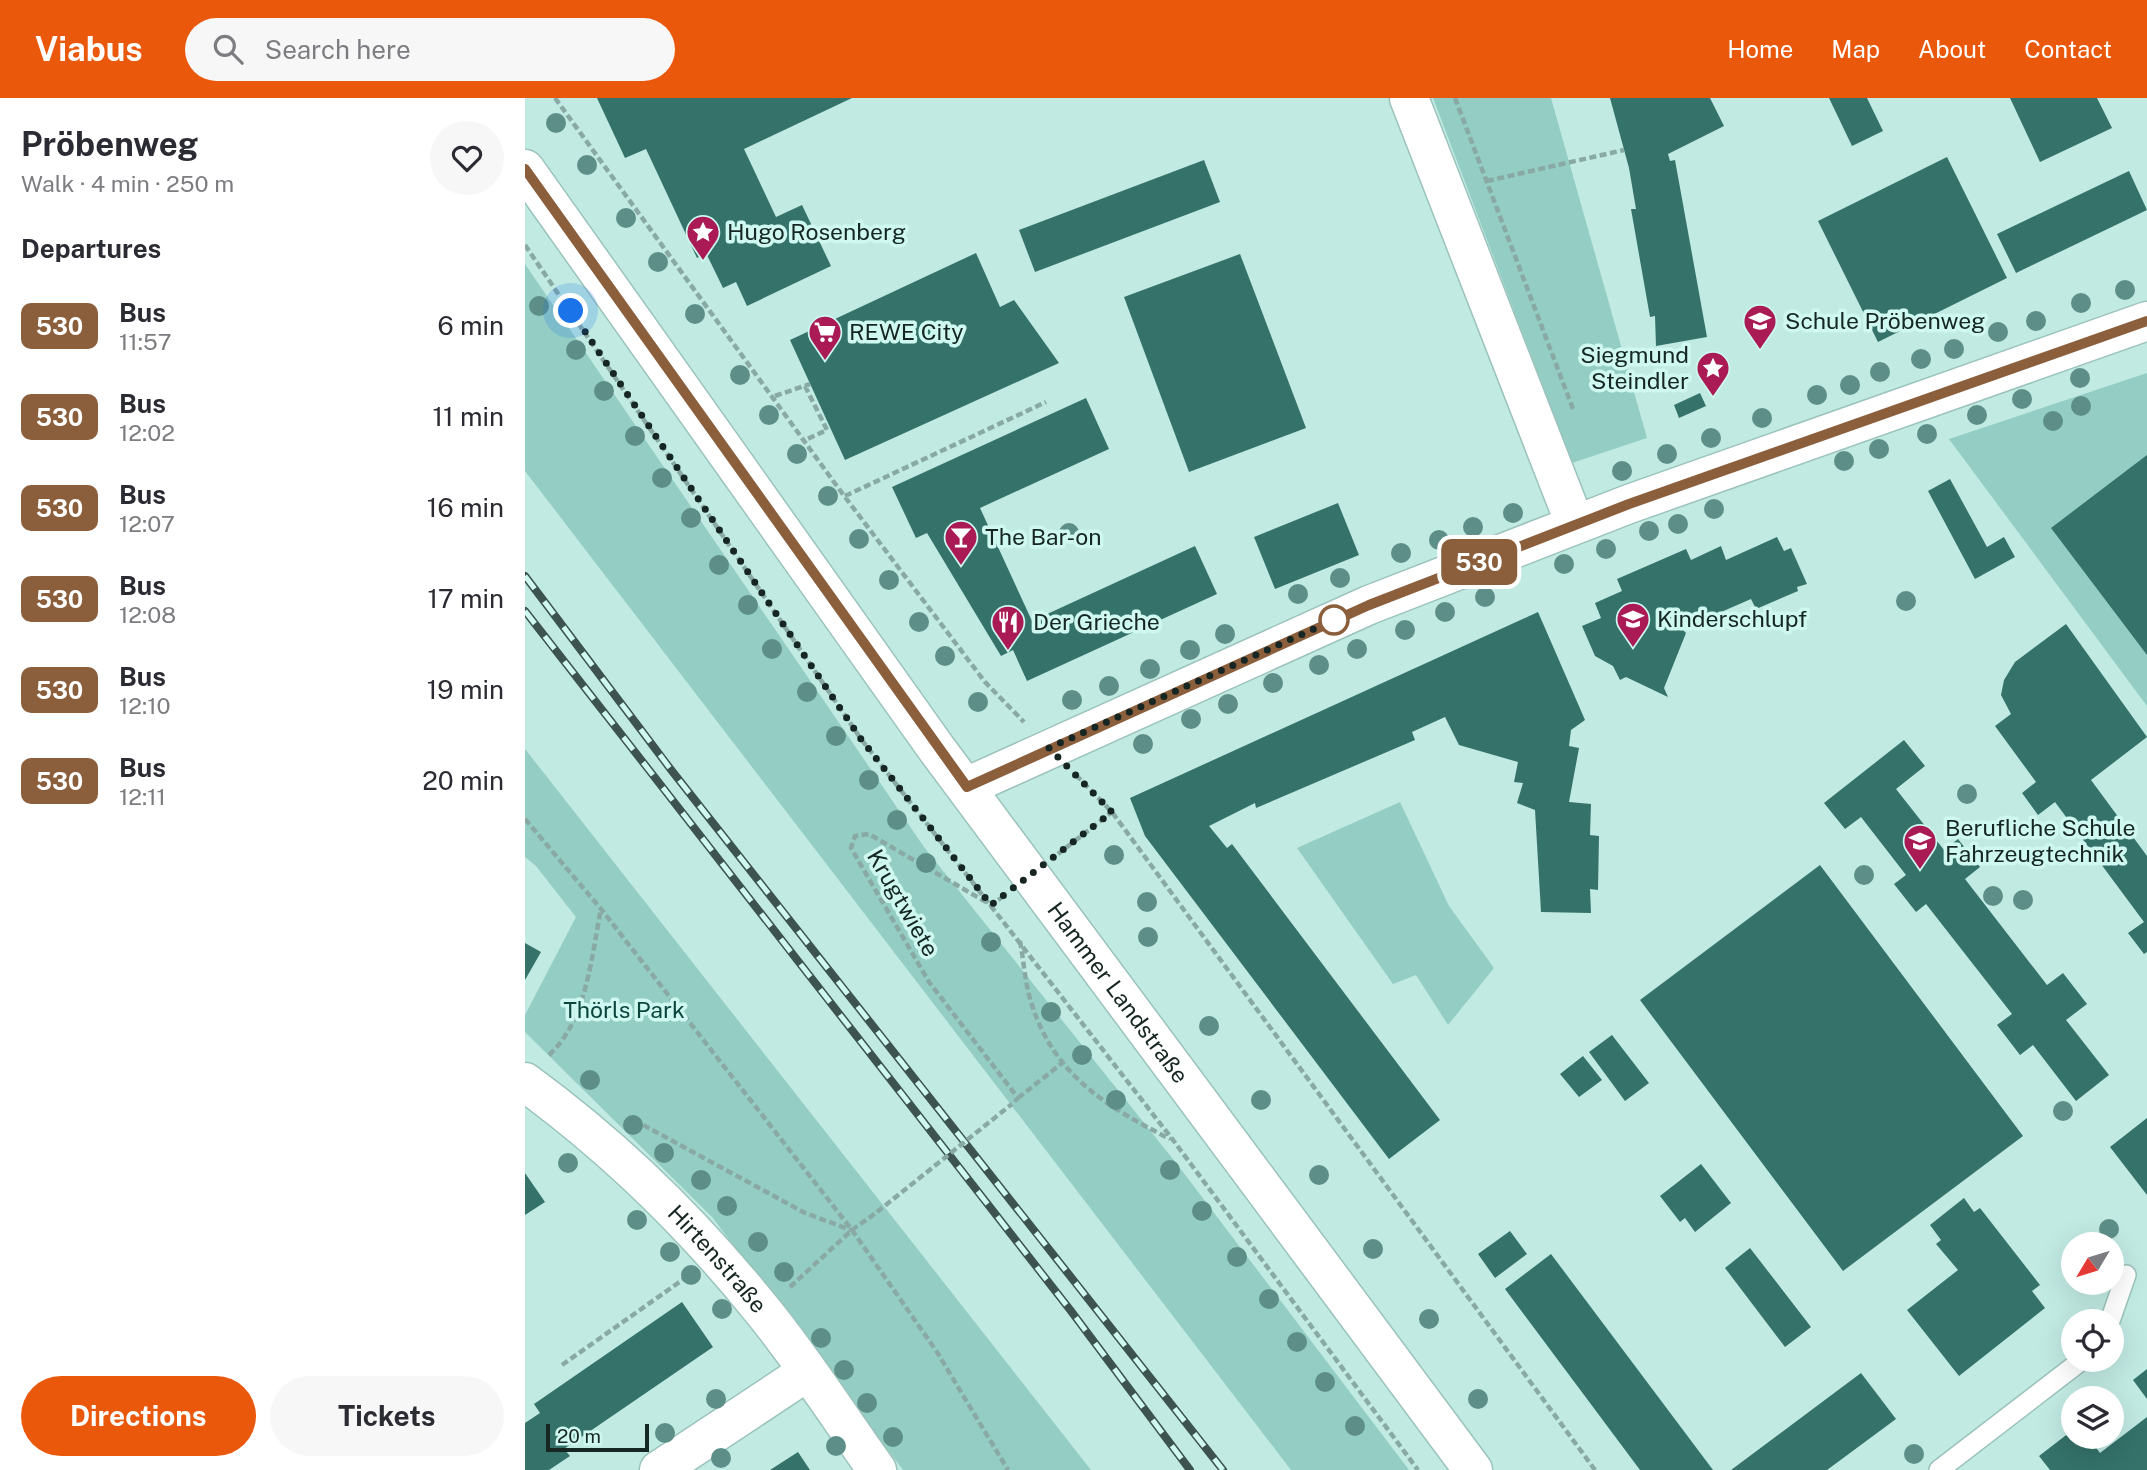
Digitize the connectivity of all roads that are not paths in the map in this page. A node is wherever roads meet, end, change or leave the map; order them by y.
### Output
1 (1409, 98) edge
2 (525, 169) edge
3 (2147, 321) edge
4 (1575, 524) junction
5 (967, 787) junction
6 (534, 1072) edge
7 (2126, 1275) dead end
8 (2114, 1309) edge
9 (807, 1372) junction
10 (2066, 1372) edge
11 (659, 1470) edge
12 (877, 1470) edge
13 (1473, 1470) edge
14 (1938, 1470) edge

1 - 4 street
2 - 5 street, Hammer Landstraße
3 - 4 street
4 - 5 street
5 - 13 street, Hammer Landstraße
6 - 9 street, Hirtenstraße
7 - 8 lane
9 - 11 street
9 - 12 street, Hirtenstraße
10 - 14 lane

